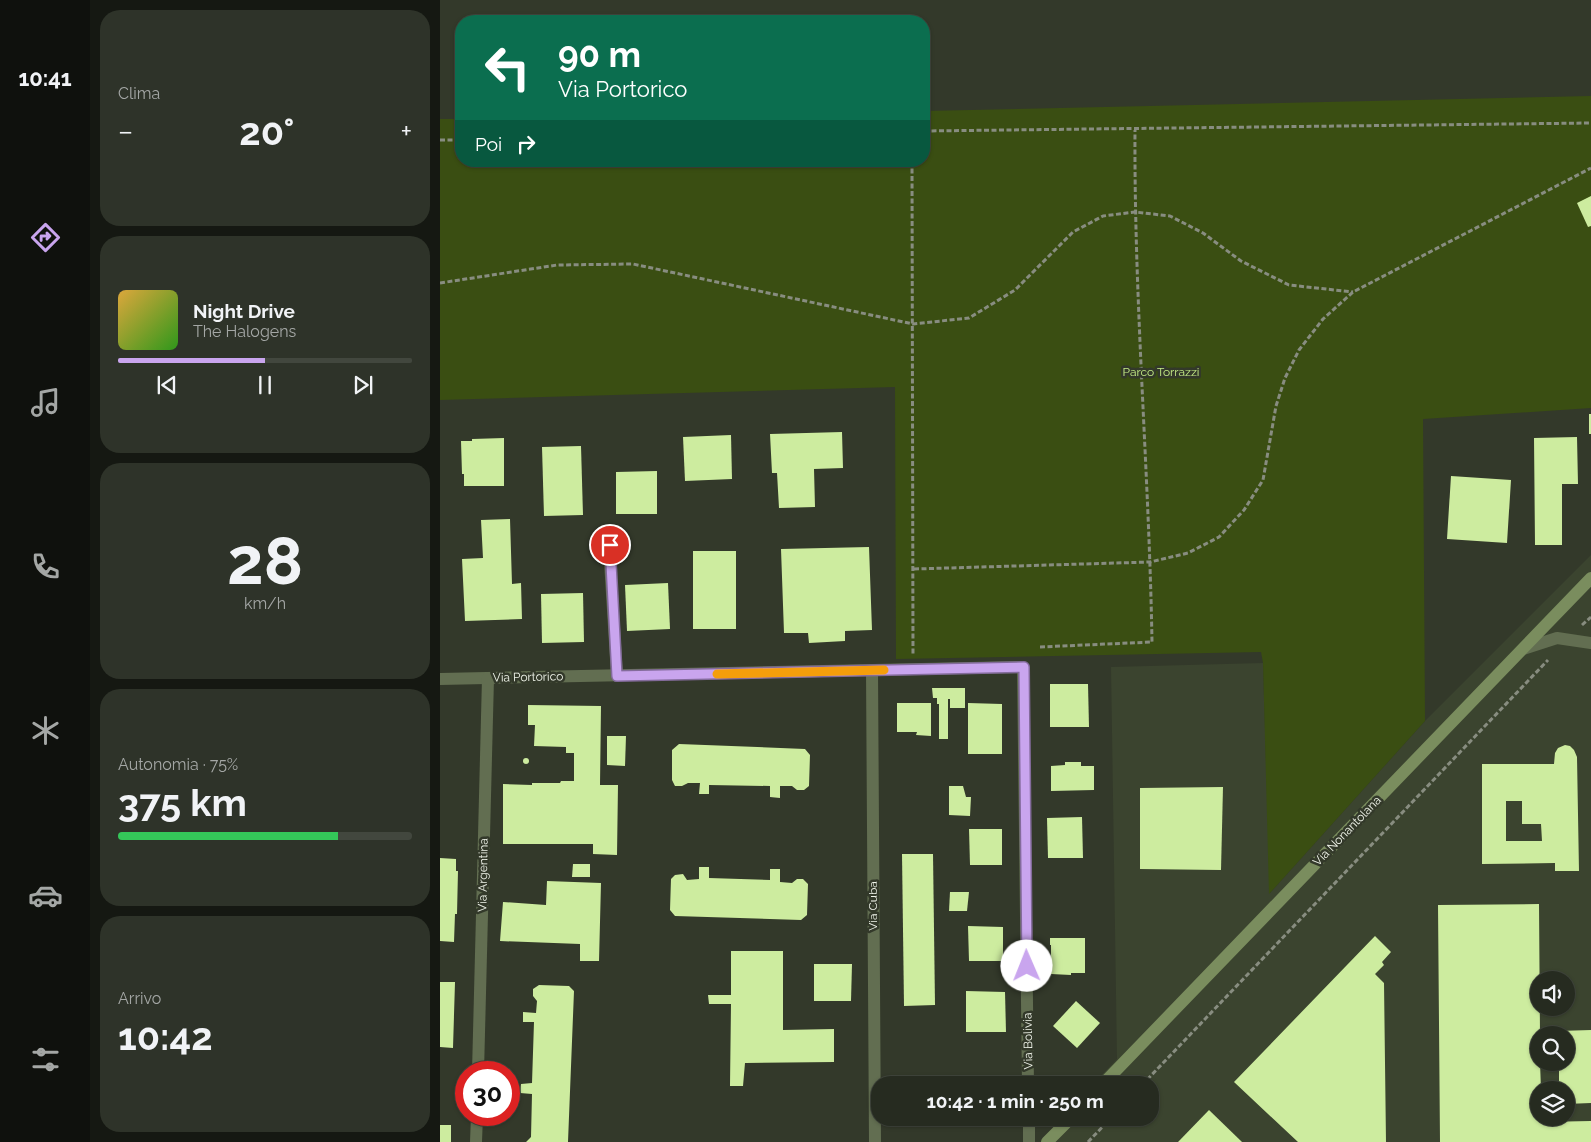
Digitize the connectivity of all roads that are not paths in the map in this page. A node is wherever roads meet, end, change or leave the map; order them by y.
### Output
1 (610, 545) dead end
2 (1591, 578) edge
3 (1591, 643) edge
4 (1522, 649) junction
5 (1024, 667) joint
6 (872, 670) junction
7 (617, 676) junction
8 (488, 678) junction
9 (440, 679) edge
10 (478, 1061) edge
11 (1028, 1076) edge
12 (1111, 1076) edge
13 (477, 1126) edge
14 (1029, 1126) edge
15 (1063, 1126) edge
16 (476, 1142) edge
17 (874, 1142) edge
18 (1029, 1142) edge
19 (1047, 1142) edge

1 - 7 street
2 - 4 main road, Via Nonantolana
3 - 4 street
4 - 12 main road, Via Nonantolana
5 - 6 street, Via Portorico
5 - 11 street, Via Bolivia
6 - 7 street, Via Portorico
6 - 17 street, Via Cuba
7 - 8 street, Via Portorico
8 - 9 street, Via Portorico
8 - 10 street, Via Argentina
13 - 16 street
14 - 18 street
15 - 19 main road

